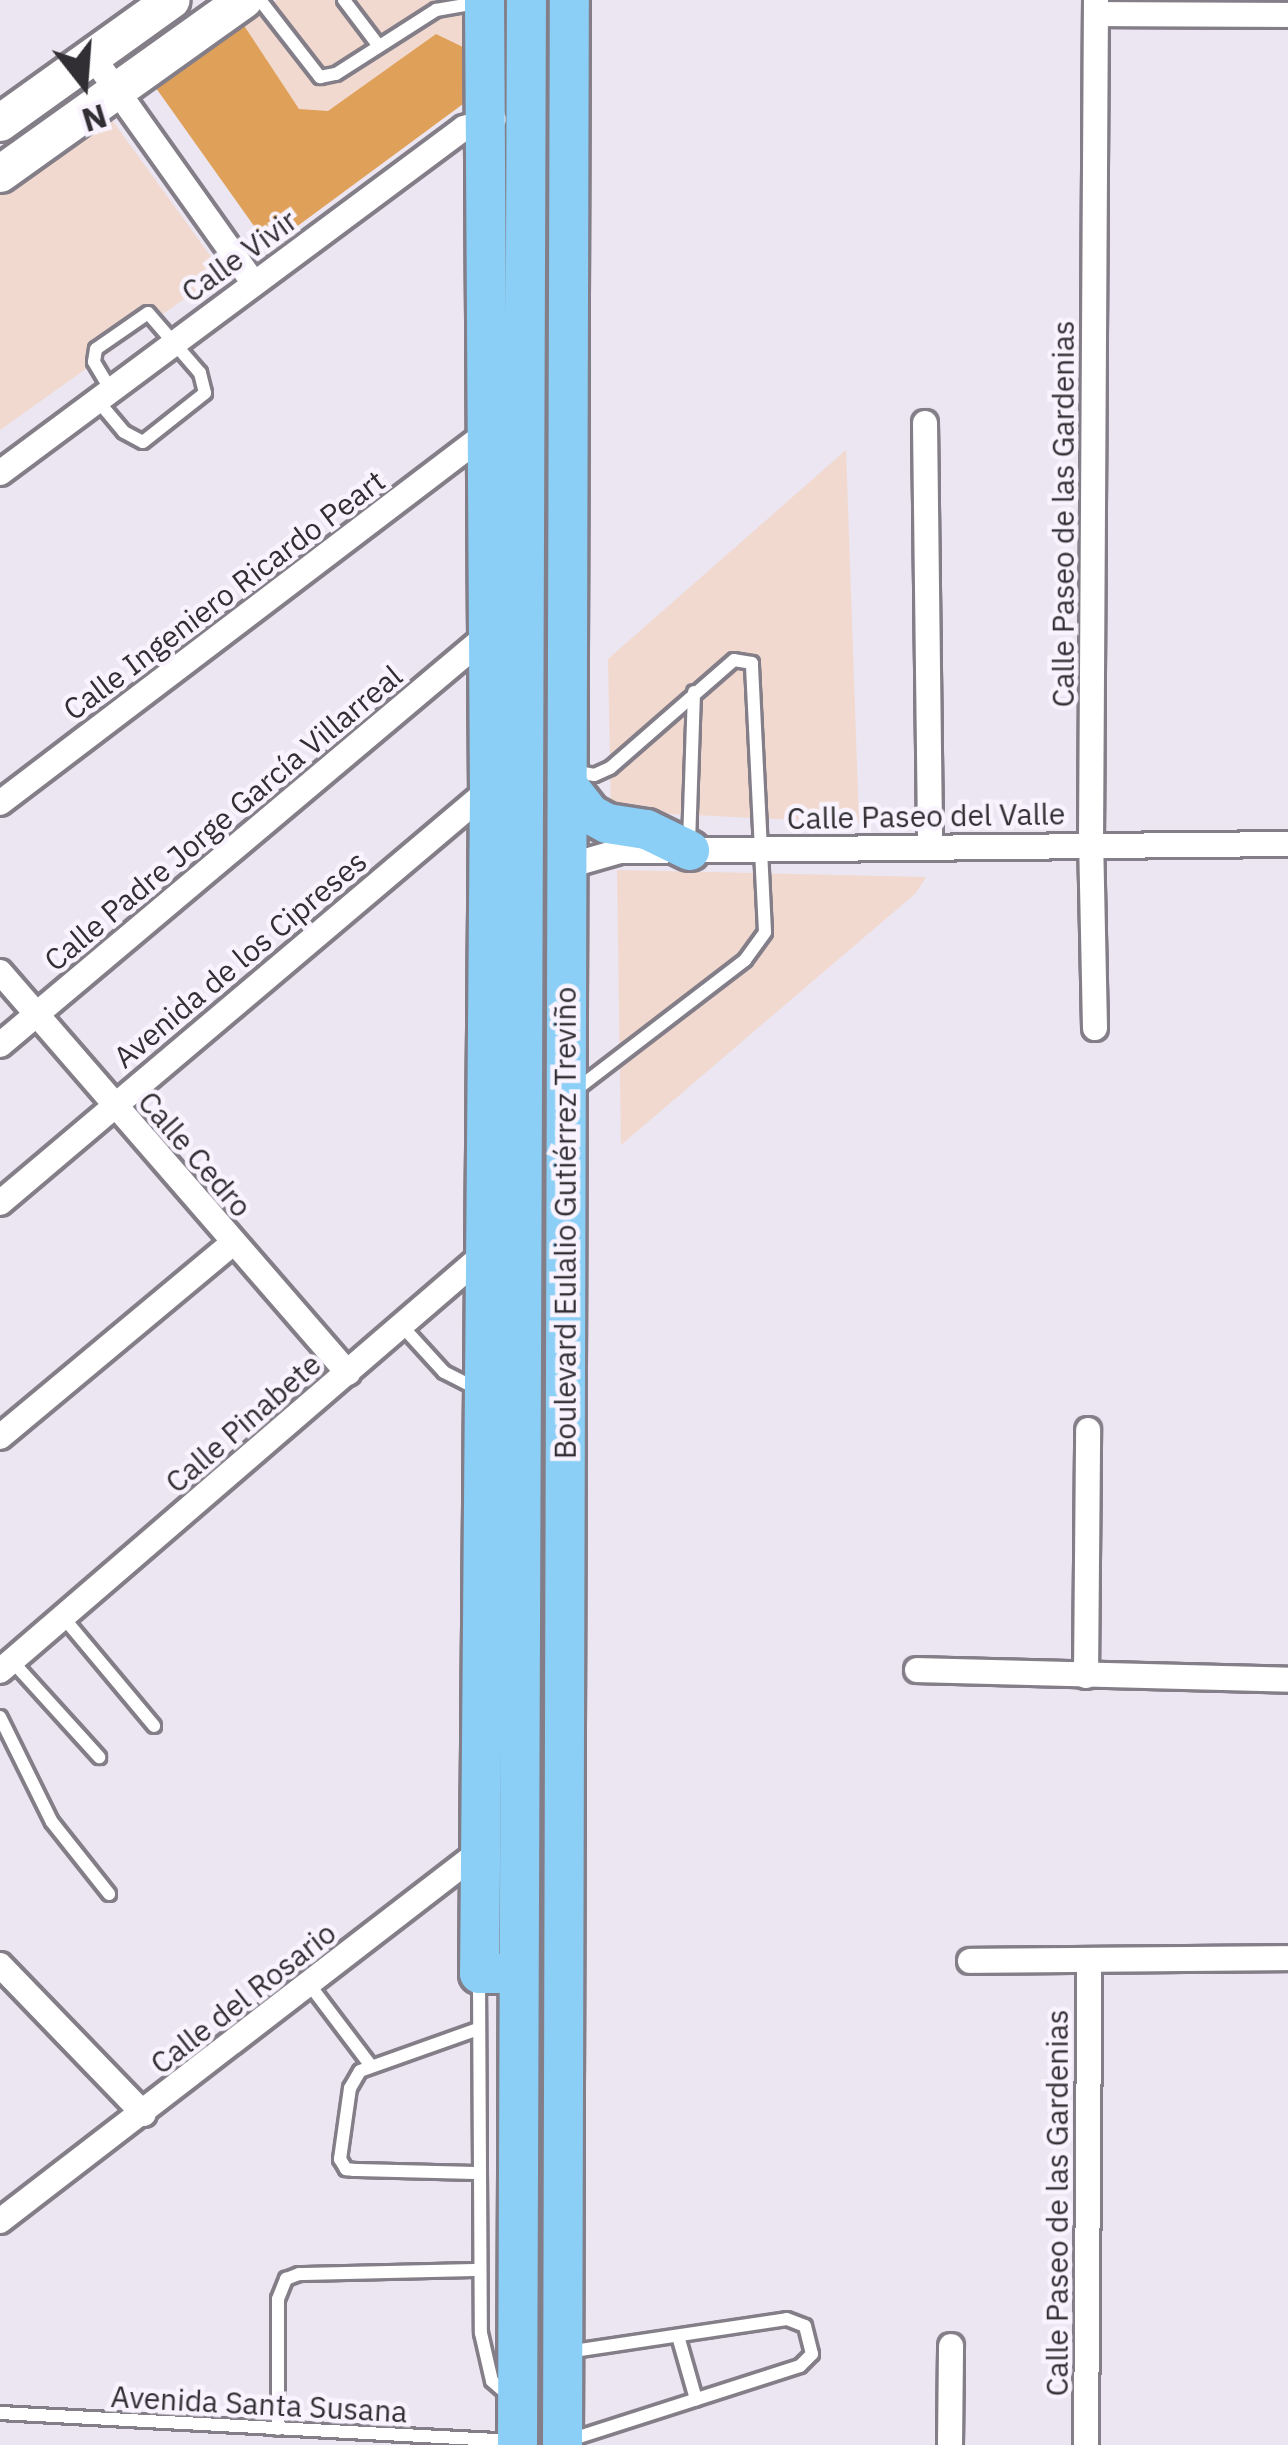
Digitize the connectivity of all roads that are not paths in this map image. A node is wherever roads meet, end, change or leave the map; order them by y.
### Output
1 (172, 0) edge
2 (244, 0) edge
3 (260, 0) edge
4 (344, 0) edge
5 (526, 0) edge
6 (569, 0) edge
7 (484, 1) edge
8 (1096, 7) edge
9 (1288, 15) edge
10 (378, 45) junction
11 (93, 56) junction
12 (117, 91) junction
13 (526, 114) junction
14 (482, 121) junction
15 (0, 123) edge
16 (0, 174) edge
17 (253, 282) junction
18 (175, 341) junction
19 (104, 395) junction
20 (925, 423) dead end
21 (484, 435) junction
22 (0, 472) edge
23 (484, 638) junction
24 (694, 692) junction
25 (525, 770) junction
26 (567, 778) junction
27 (489, 789) junction
28 (0, 803) edge
29 (1091, 843) junction
30 (1288, 844) edge
31 (930, 846) junction
32 (761, 849) junction
33 (689, 850) junction
34 (568, 866) junction
35 (525, 959) junction
36 (0, 973) edge
37 (37, 1014) junction
38 (1095, 1028) dead end
39 (0, 1045) edge
40 (566, 1098) junction
41 (113, 1106) junction
42 (0, 1203) edge
43 (523, 1220) junction
44 (233, 1244) junction
45 (483, 1254) junction
46 (402, 1326) junction
47 (348, 1373) junction
48 (482, 1390) junction
49 (1088, 1430) dead end
50 (0, 1437) edge
51 (63, 1617) junction
52 (6, 1666) edge
53 (916, 1670) dead end
54 (1086, 1676) junction
55 (1288, 1680) edge
56 (0, 1717) edge
57 (154, 1726) dead end
58 (99, 1757) dead end
59 (520, 1820) junction
60 (480, 1850) junction
61 (109, 1894) dead end
62 (1288, 1958) edge
63 (970, 1961) dead end
64 (1089, 1961) junction
65 (0, 1965) edge
66 (498, 1973) junction
67 (309, 1984) junction
68 (478, 2029) junction
69 (371, 2066) junction
70 (143, 2114) junction
71 (478, 2173) junction
72 (0, 2220) edge
73 (479, 2270) junction
74 (678, 2336) junction
75 (951, 2346) dead end
76 (562, 2353) junction
77 (696, 2399) junction
78 (517, 2400) junction
79 (0, 2413) edge
80 (278, 2429) junction
81 (517, 2443) edge
82 (945, 2443) edge
83 (562, 2444) edge
84 (1086, 2445) edge

1 - 11 street
2 - 12 street
3 - 10 lane
4 - 10 lane
5 - 13 main road, Boulevard Eulalio Gutiérrez Treviño
6 - 26 main road, Boulevard Eulalio Gutiérrez Treviño
7 - 10 lane
7 - 14 main road, Boulevard Eulalio Gutiérrez Treviño
8 - 9 street
8 - 29 street, Calle Paseo de las Gardenias
11 - 12 street
11 - 15 street
12 - 16 street
12 - 17 street
13 - 14 street, Calle Vivir
13 - 25 main road, Boulevard Eulalio Gutiérrez Treviño
14 - 17 street, Calle Vivir
14 - 21 main road, Boulevard Eulalio Gutiérrez Treviño
17 - 18 street, Calle Vivir
18 - 19 street, Calle Vivir
18 - 19 lane
18 - 19 lane
19 - 22 street, Calle Vivir
20 - 31 street
21 - 23 main road, Boulevard Eulalio Gutiérrez Treviño
21 - 28 street, Calle Ingeniero Ricardo Peart
23 - 27 main road, Boulevard Eulalio Gutiérrez Treviño
23 - 37 street, Calle Padre Jorge García Villarreal
24 - 26 lane
24 - 32 lane
24 - 33 lane
25 - 27 street, Avenida de los Cipreses
25 - 35 main road, Boulevard Eulalio Gutiérrez Treviño
26 - 33 main road
26 - 34 main road, Boulevard Eulalio Gutiérrez Treviño
27 - 41 street, Avenida de los Cipreses
27 - 45 main road, Boulevard Eulalio Gutiérrez Treviño
29 - 30 street, Calle Paseo del Valle
29 - 31 street, Calle Paseo del Valle
29 - 38 street, Calle Paseo de las Gardenias
31 - 32 street, Calle Paseo del Valle
32 - 33 street, Calle Paseo del Valle
32 - 40 lane
33 - 34 street, Calle Paseo del Valle
34 - 35 main road
34 - 40 main road, Boulevard Eulalio Gutiérrez Treviño
35 - 43 main road, Boulevard Eulalio Gutiérrez Treviño
36 - 37 street, Calle Cedro
37 - 39 street, Calle Padre Jorge García Villarreal
37 - 41 street, Calle Cedro
40 - 76 main road, Boulevard Eulalio Gutiérrez Treviño
41 - 42 street, Avenida de los Cipreses
41 - 44 street, Calle Cedro
43 - 45 street, Calle Pinabete
43 - 59 main road, Boulevard Eulalio Gutiérrez Treviño
44 - 47 street, Calle Cedro
44 - 50 street
45 - 46 street, Calle Pinabete
45 - 48 main road, Boulevard Eulalio Gutiérrez Treviño
46 - 47 street, Calle Pinabete
46 - 48 lane
47 - 51 street, Calle Pinabete
48 - 60 main road, Boulevard Eulalio Gutiérrez Treviño
49 - 54 street
51 - 52 street, Calle Pinabete
51 - 57 lane
52 - 58 lane
53 - 54 street
54 - 55 street
56 - 61 lane
59 - 60 street, Calle del Rosario
59 - 66 main road, Boulevard Eulalio Gutiérrez Treviño
60 - 66 main road, Boulevard Eulalio Gutiérrez Treviño
60 - 67 street, Calle del Rosario
62 - 64 street
63 - 64 street
64 - 84 street, Calle Paseo de las Gardenias
65 - 70 street
66 - 68 lane
66 - 78 main road, Boulevard Eulalio Gutiérrez Treviño
67 - 69 lane
67 - 70 street, Calle del Rosario
68 - 69 lane
68 - 71 lane
69 - 71 lane
70 - 72 street, Calle del Rosario
71 - 73 lane
73 - 78 lane
73 - 80 lane
74 - 76 lane
74 - 77 lane
74 - 77 lane
75 - 82 street
76 - 83 main road, Boulevard Eulalio Gutiérrez Treviño
77 - 83 lane
78 - 81 main road, Boulevard Eulalio Gutiérrez Treviño
79 - 80 lane, Avenida Santa Susana
80 - 81 lane, Avenida Santa Susana

